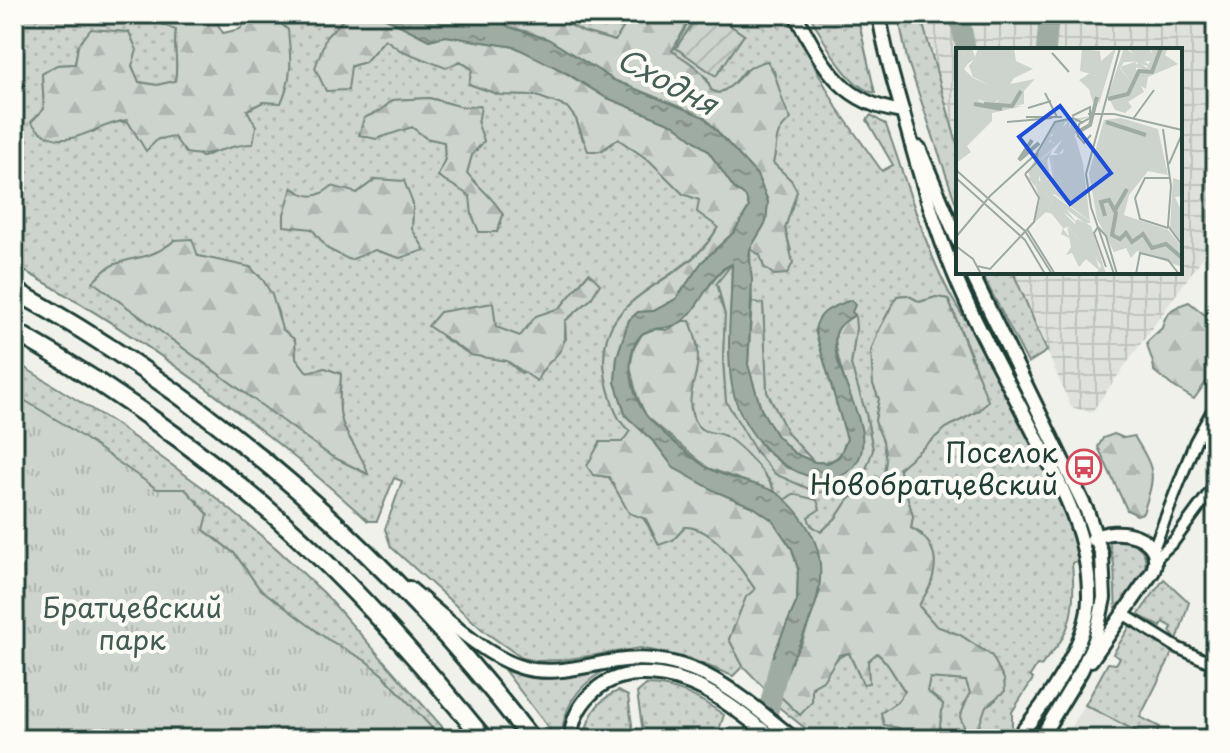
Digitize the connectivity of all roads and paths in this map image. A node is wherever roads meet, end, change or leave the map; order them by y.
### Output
1 (795, 14) edge
2 (879, 14) edge
3 (903, 112) junction
4 (956, 236) edge
5 (972, 274) edge
6 (14, 290) edge
7 (14, 331) edge
8 (1216, 404) edge
9 (1216, 484) edge
10 (1097, 536) junction
11 (1154, 554) junction
12 (370, 556) junction
13 (1087, 557) junction
14 (1125, 615) junction
15 (1216, 665) edge
16 (1081, 671) junction
17 (791, 736) edge
18 (484, 739) edge
19 (531, 739) edge
20 (572, 739) edge
21 (774, 739) edge
22 (1018, 739) edge
23 (1040, 739) edge

1 - 3 main road
2 - 3 main road
3 - 4 main road
3 - 13 main road
5 - 10 main road
6 - 12 highway
7 - 18 highway
8 - 11 street
9 - 11 street
10 - 11 main road
10 - 13 main road
10 - 16 main road
11 - 14 main road
12 - 17 main road
12 - 19 highway
13 - 22 main road
14 - 15 street
14 - 16 main road
16 - 23 main road
20 - 21 main road

